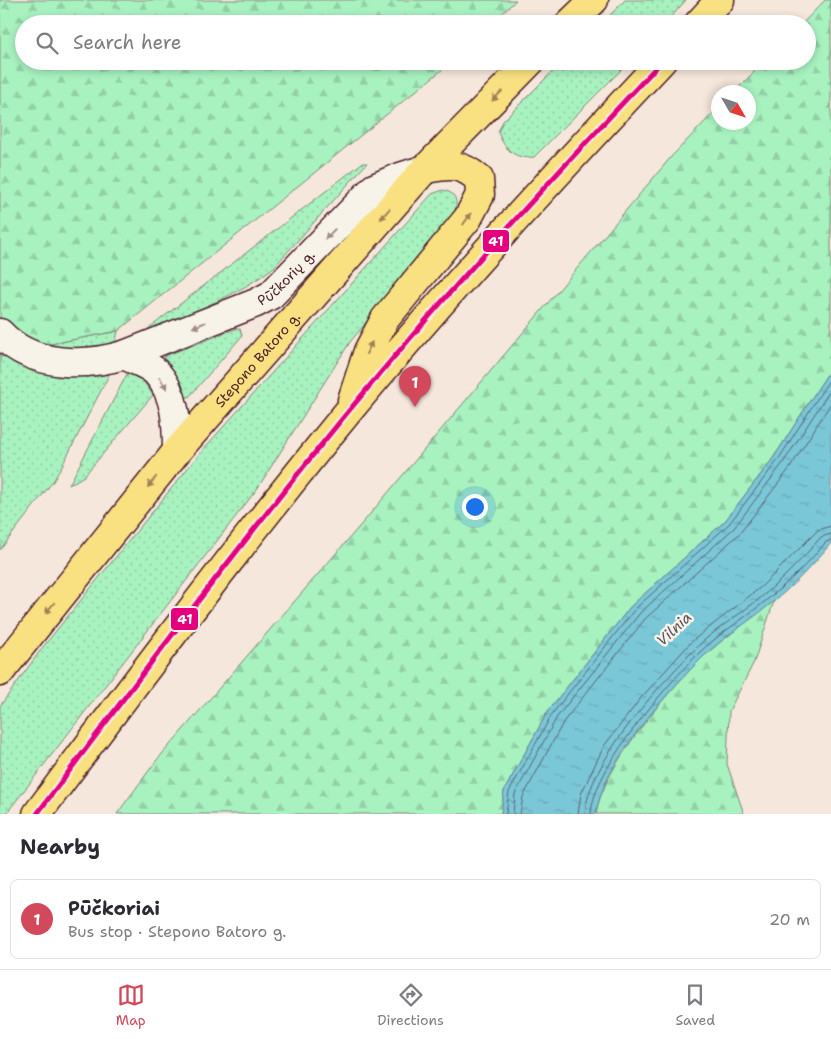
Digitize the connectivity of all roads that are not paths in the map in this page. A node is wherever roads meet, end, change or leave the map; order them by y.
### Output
1 (594, 0) edge
2 (720, 0) edge
3 (578, 15) edge
4 (706, 15) edge
5 (522, 70) edge
6 (654, 70) edge
7 (425, 169) junction
8 (0, 333) edge
9 (124, 355) junction
10 (349, 411) junction
11 (177, 451) junction
12 (0, 672) edge
13 (36, 814) edge

1 - 3 main road
2 - 4 main road
5 -> 7 main road, Stepono Batoro g.
6 - 10 main road
7 -> 9 street, Pūčkorių g.
10 -> 7 main road
7 -> 11 main road, Stepono Batoro g.
8 - 9 street, Pūčkorių g.
9 -> 11 street
10 - 13 main road
11 -> 12 main road, Stepono Batoro g.

